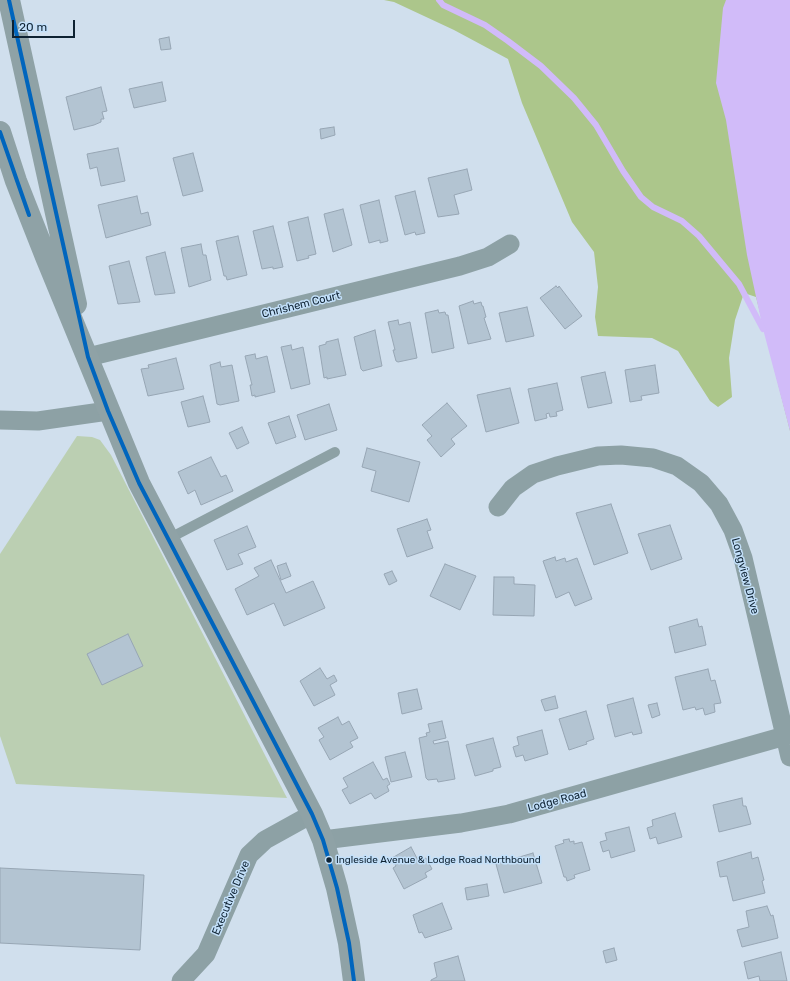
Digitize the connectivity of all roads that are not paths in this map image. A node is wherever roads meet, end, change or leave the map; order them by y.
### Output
1 (9, 0) edge
2 (0, 132) edge
3 (6, 174) edge
4 (510, 244) dead end
5 (88, 358) junction
6 (108, 411) junction
7 (0, 420) edge
8 (335, 452) dead end
9 (498, 507) dead end
10 (168, 539) junction
11 (785, 736) junction
12 (790, 757) edge
13 (312, 814) junction
14 (323, 840) junction
15 (181, 981) edge
16 (354, 981) edge

1 - 5 main road
2 - 3 main road
3 - 5 main road
4 - 5 street, Chrishem Court
5 - 6 main road
6 - 7 street
6 - 10 main road
8 - 10 lane
9 - 11 street, Longview Drive
10 - 13 main road
11 - 12 street, Longview Drive
11 - 14 street, Lodge Road
13 - 14 main road
13 - 15 street, Executive Drive
14 - 16 main road

